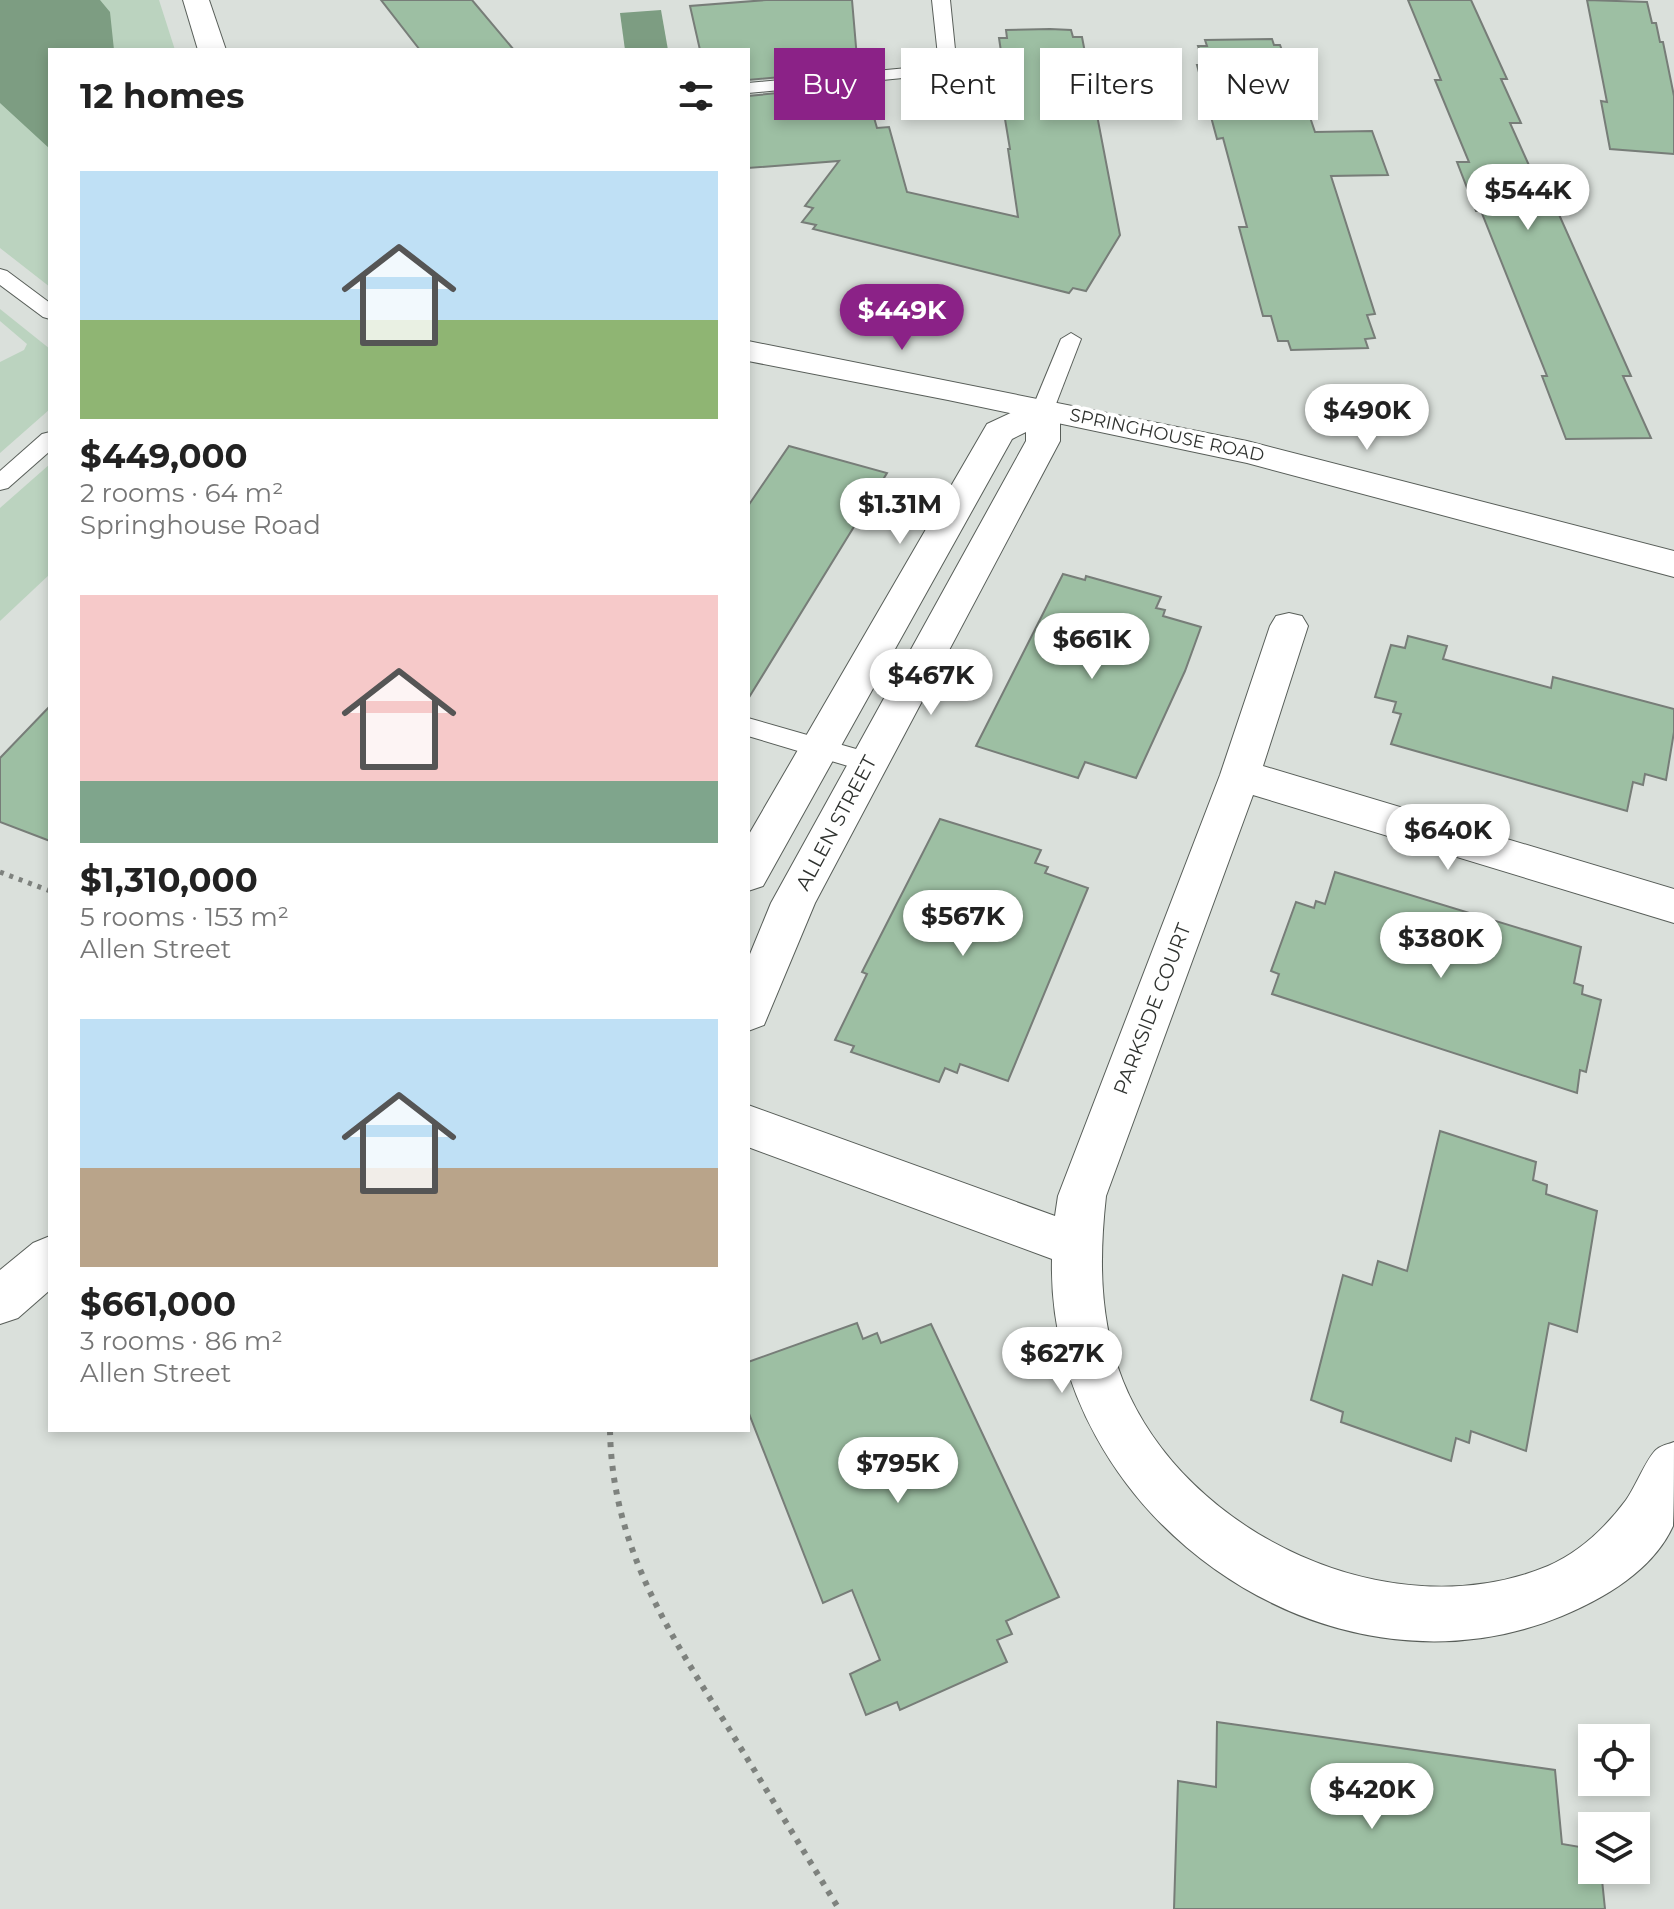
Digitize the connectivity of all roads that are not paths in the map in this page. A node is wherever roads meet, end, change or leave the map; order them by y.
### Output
1 (196, 0) edge
2 (941, 0) edge
3 (211, 48) edge
4 (750, 88) edge
5 (0, 275) edge
6 (48, 311) edge
7 (1071, 339) dead end
8 (750, 351) edge
9 (1043, 409) junction
10 (48, 441) edge
11 (0, 483) edge
12 (1674, 564) edge
13 (1289, 626) dead end
14 (750, 728) edge
15 (819, 748) junction
16 (868, 762) junction
17 (1240, 775) junction
18 (750, 870) edge
19 (1674, 906) edge
20 (750, 1007) edge
21 (750, 1127) edge
22 (1074, 1245) junction
23 (48, 1261) edge
24 (0, 1301) edge
25 (1674, 1468) edge

1 - 3 street
2 - 4 lane
5 - 6 lane
7 - 9 lane
8 - 9 street, SPRINGHOUSE ROAD
9 - 12 street, SPRINGHOUSE ROAD
9 - 15 street
9 - 16 street, ALLEN STREET
10 - 11 lane
13 - 17 street, PARKSIDE COURT
14 - 15 lane
15 - 16 lane
15 - 18 street
16 - 20 street, ALLEN STREET
17 - 19 street
17 - 22 street, PARKSIDE COURT
21 - 22 street
22 - 25 street, PARKSIDE COURT
23 - 24 street

